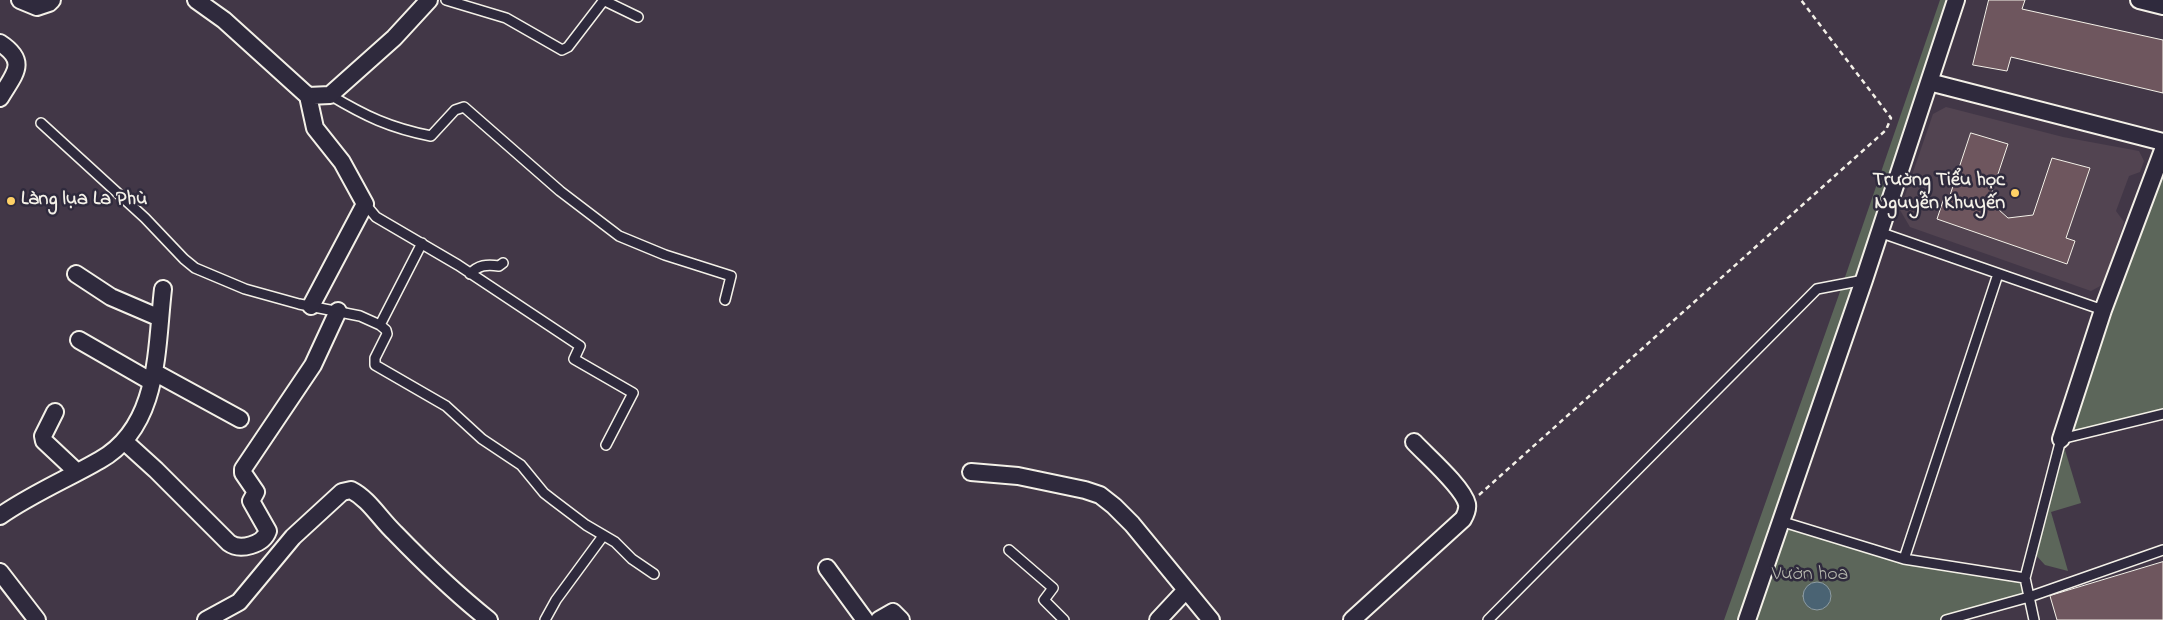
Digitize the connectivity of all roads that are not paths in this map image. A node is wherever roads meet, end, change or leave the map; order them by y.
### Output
1 (20, 0) edge
2 (52, 0) edge
3 (196, 0) edge
4 (429, 0) edge
5 (446, 0) edge
6 (604, 0) edge
7 (1956, 0) edge
8 (2139, 0) edge
9 (2163, 6) edge
10 (638, 17) dead end
11 (0, 43) edge
12 (1929, 82) junction
13 (330, 95) junction
14 (308, 96) junction
15 (0, 98) edge
16 (41, 123) dead end
17 (2163, 142) edge
18 (2163, 150) edge
19 (365, 204) junction
20 (1878, 232) junction
21 (422, 243) junction
22 (503, 263) dead end
23 (76, 274) dead end
24 (470, 274) junction
25 (1998, 274) junction
26 (1864, 280) junction
27 (164, 289) dead end
28 (726, 300) dead end
29 (311, 306) junction
30 (2103, 310) junction
31 (338, 311) junction
32 (160, 318) junction
33 (380, 325) junction
34 (79, 340) dead end
35 (153, 377) junction
36 (56, 412) dead end
37 (2163, 414) edge
38 (240, 419) dead end
39 (2061, 439) junction
40 (124, 441) junction
41 (1414, 442) dead end
42 (606, 445) dead end
43 (77, 472) junction
44 (971, 472) dead end
45 (0, 516) edge
46 (1780, 521) junction
47 (603, 536) junction
48 (1009, 550) dead end
49 (2163, 550) edge
50 (1904, 559) junction
51 (827, 568) dead end
52 (0, 572) edge
53 (654, 574) dead end
54 (2025, 578) junction
55 (1186, 590) junction
56 (2029, 597) junction
57 (37, 620) edge
58 (206, 620) edge
59 (489, 620) edge
60 (545, 620) edge
61 (865, 620) edge
62 (879, 620) edge
63 (901, 620) edge
64 (1064, 620) edge
65 (1158, 620) edge
66 (1211, 620) edge
67 (1352, 620) edge
68 (1488, 620) edge
69 (1747, 620) edge
70 (1946, 620) edge
71 (2034, 620) edge

1 - 2 street
3 - 14 street
4 - 13 street
5 - 6 lane
6 - 10 lane
7 - 12 street
8 - 9 street
11 - 15 street
12 - 17 street
12 - 20 street
13 - 14 street
13 - 28 lane
14 - 19 street
16 - 29 lane
18 - 30 street
19 - 21 lane
19 - 29 street
20 - 25 lane
20 - 26 street
21 - 24 lane
21 - 33 lane
22 - 24 lane
23 - 32 street
24 - 42 lane
25 - 30 lane
25 - 50 lane
26 - 46 street
26 - 68 lane
27 - 32 street
29 - 31 lane
30 - 39 street
31 - 33 lane
31 - 40 street
32 - 35 street
33 - 47 lane
34 - 35 street
35 - 38 street
35 - 40 street
36 - 43 street
37 - 39 lane
39 - 54 lane
40 - 43 street
41 - 67 street
43 - 45 street
44 - 55 street
46 - 50 lane
46 - 69 street
47 - 53 lane
47 - 60 lane
48 - 64 lane
49 - 56 lane
50 - 54 lane
51 - 61 street
52 - 57 street
54 - 56 lane
55 - 65 street
55 - 66 street
56 - 70 lane
56 - 71 lane
58 - 59 street
62 - 63 street

